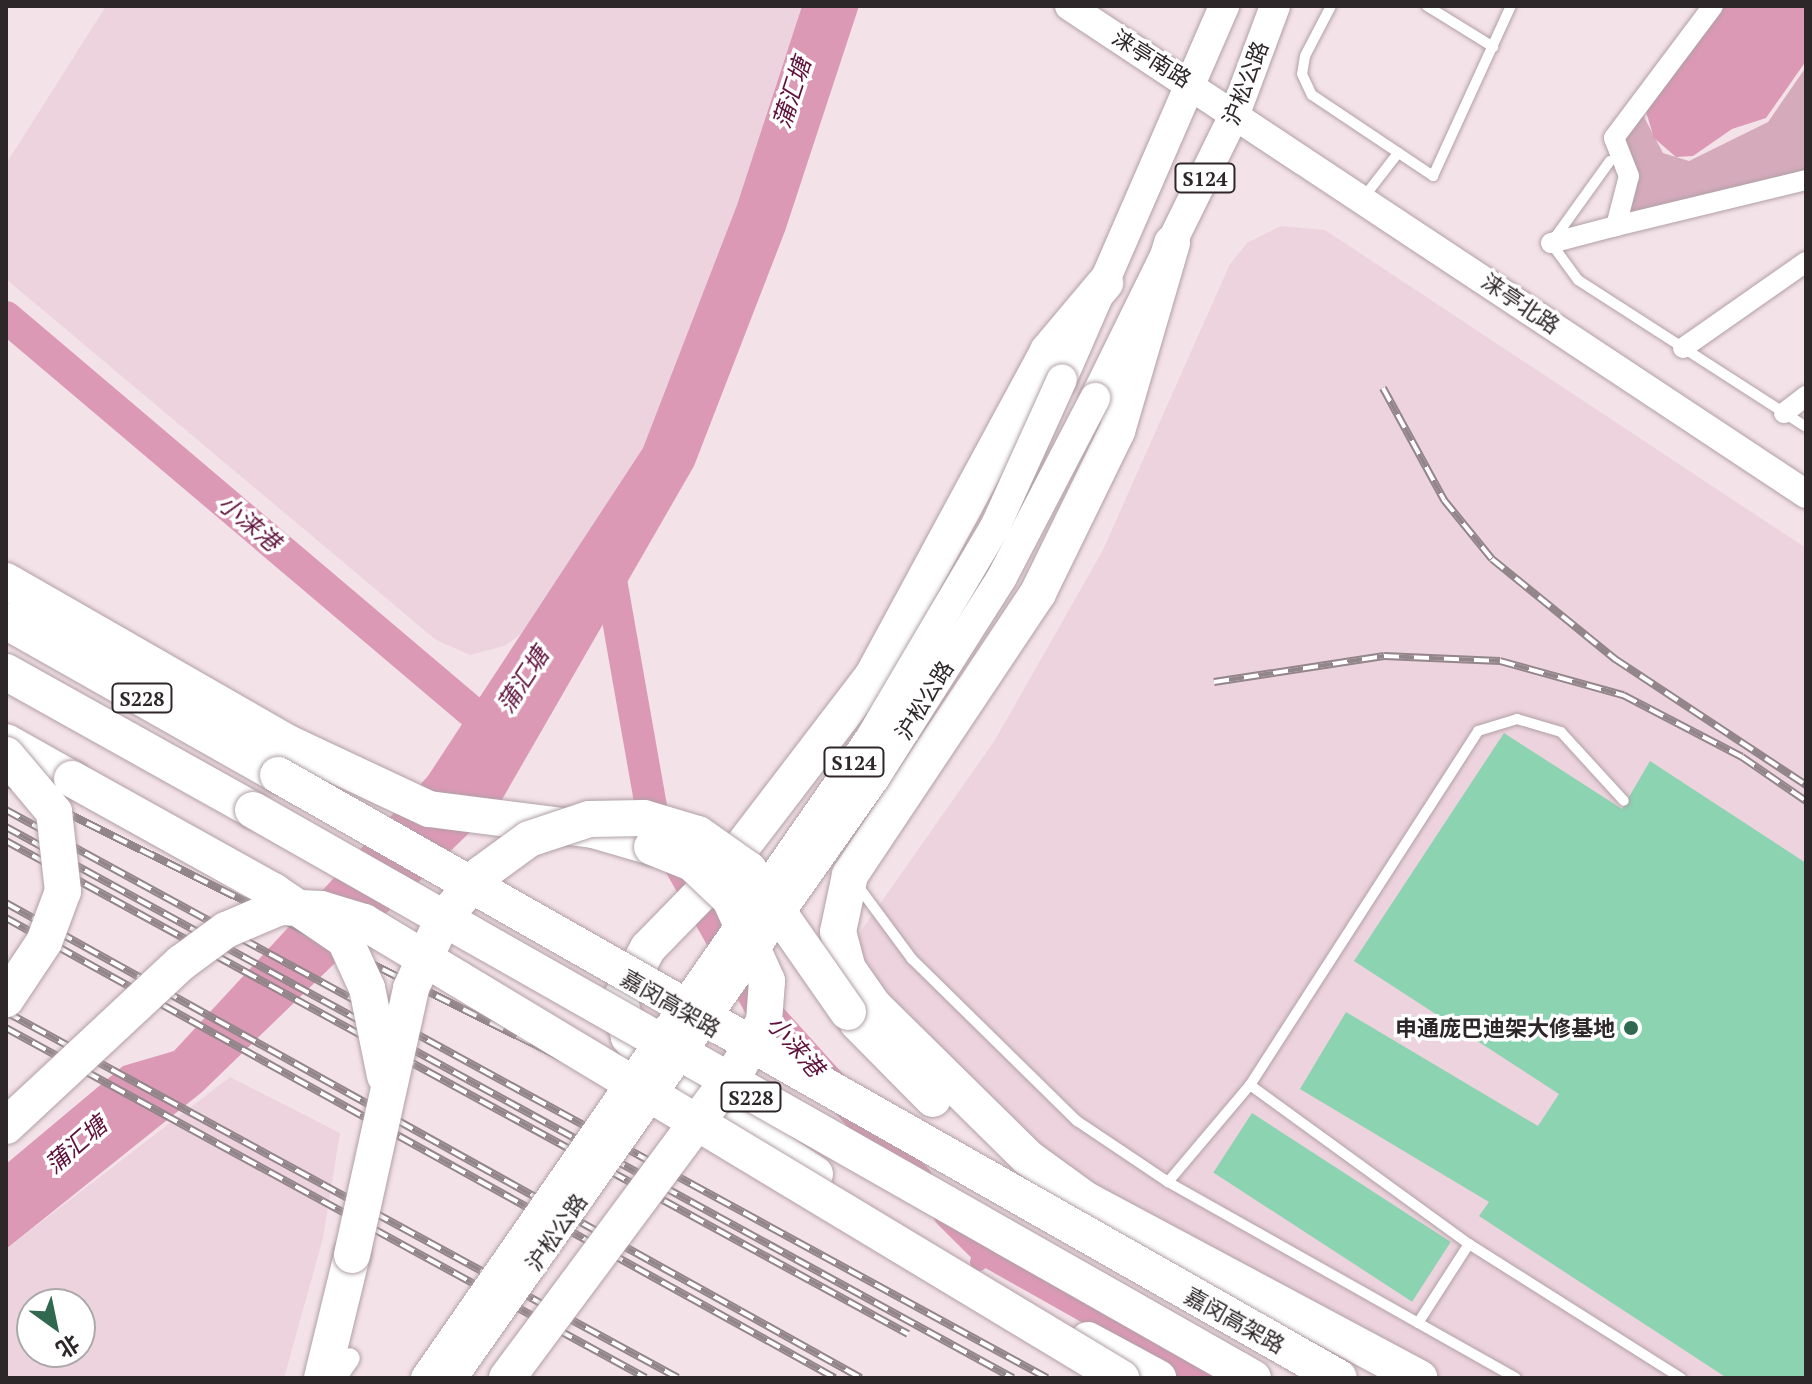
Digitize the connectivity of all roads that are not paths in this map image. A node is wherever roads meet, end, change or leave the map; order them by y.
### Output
1 (1069, 6) edge
2 (1224, 6) edge
3 (1275, 6) edge
4 (1331, 6) edge
5 (1427, 6) edge
6 (1511, 6) edge
7 (1713, 6) edge
8 (1493, 47) junction
9 (1193, 84) junction
10 (1236, 111) junction
11 (1398, 153) junction
12 (1610, 161) dead end
13 (1806, 180) edge
14 (1364, 197) junction
15 (1616, 226) junction
16 (1172, 243) junction
17 (1551, 243) junction
18 (1806, 262) edge
19 (1105, 283) junction
20 (1683, 348) junction
21 (1806, 396) edge
22 (1784, 413) junction
23 (1806, 427) edge
24 (1806, 494) edge
25 (6, 581) edge
26 (6, 621) edge
27 (6, 672) edge
28 (6, 742) edge
29 (6, 755) edge
30 (1624, 801) dead end
31 (850, 875) junction
32 (6, 999) edge
33 (1250, 1085) junction
34 (388, 1089) junction
35 (6, 1126) edge
36 (1168, 1182) junction
37 (1469, 1244) junction
38 (1418, 1323) junction
39 (336, 1368) edge
40 (336, 1378) edge
41 (426, 1378) edge
42 (452, 1378) edge
43 (507, 1378) edge
44 (1121, 1378) edge
45 (1158, 1378) edge
46 (1253, 1378) edge
47 (1339, 1378) edge
48 (1376, 1378) edge
49 (1419, 1378) edge
50 (1516, 1378) edge
51 (1681, 1378) edge

1 - 9 street, 涞亭南路
2 - 9 main road, 沪松公路 / S124
3 - 10 main road, 沪松公路 / S124
4 - 11 lane
5 - 8 lane
6 - 8 lane
7 - 15 street
8 - 11 lane
9 - 10 street, 涞亭南路
9 - 19 main road, 沪松公路 / S124
10 - 14 street, 涞亭北路
10 - 16 main road, 沪松公路 / S124
11 - 14 lane
12 - 17 lane
13 - 15 street
14 - 24 street, 涞亭北路
15 - 17 street
16 - 31 highway
16 - 42 main road, 沪松公路 / S124, bridge
17 - 20 lane
18 - 20 street
19 - 41 main road, 沪松公路 / S124, bridge
19 - 45 highway
20 - 22 lane
21 - 22 street
22 - 23 lane
25 - 43 highway, bridge
26 - 47 highway, 嘉闵高架路 / S228, bridge
27 - 46 highway, 嘉闵高架路 / S228, bridge
28 - 34 highway, bridge
29 - 32 highway, bridge
30 - 33 lane
31 - 36 lane
31 - 49 highway
33 - 36 lane
33 - 37 lane
34 - 39 highway, bridge
34 - 48 highway, bridge
35 - 44 highway, bridge
36 - 38 lane
37 - 38 lane
37 - 51 lane
38 - 50 lane
39 - 40 street

